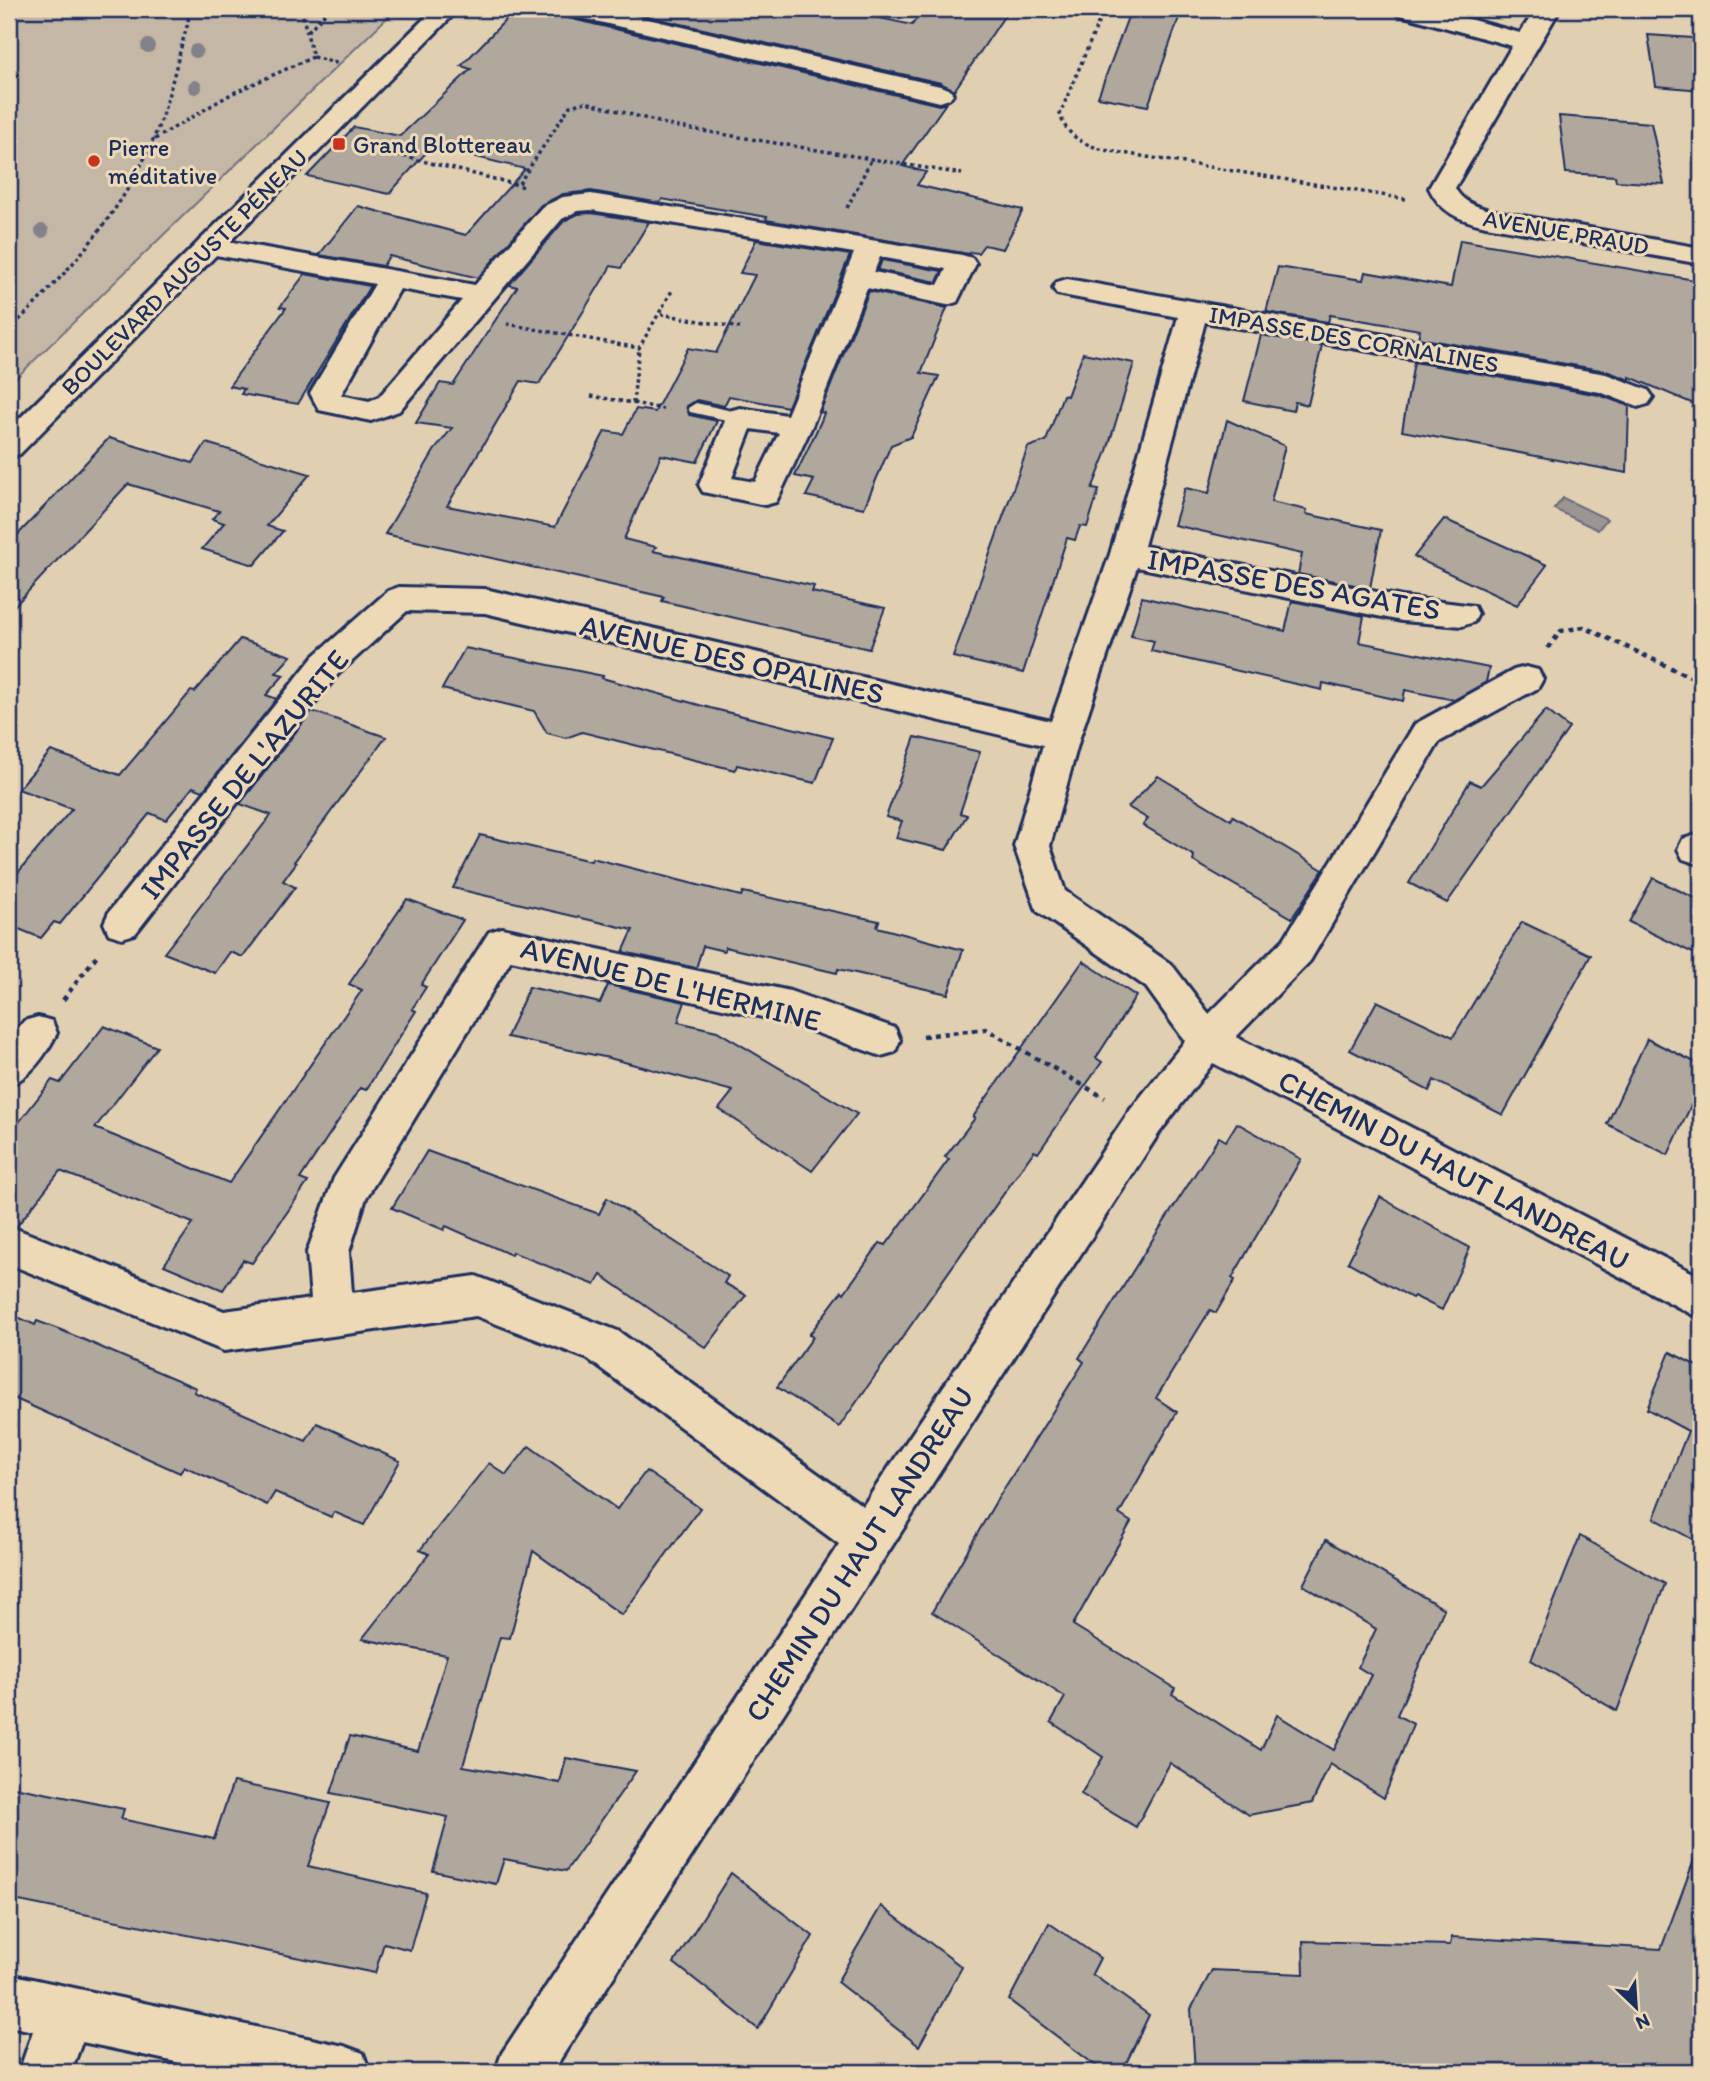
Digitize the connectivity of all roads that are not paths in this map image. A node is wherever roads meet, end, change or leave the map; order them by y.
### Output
1 (447, 9) edge
2 (574, 9) edge
3 (1406, 9) edge
4 (1548, 9) edge
5 (1526, 42) junction
6 (940, 94) dead end
7 (209, 246) junction
8 (870, 247) junction
9 (1701, 256) edge
10 (856, 278) junction
11 (391, 280) junction
12 (1067, 288) dead end
13 (474, 306) junction
14 (1194, 311) junction
15 (1638, 397) dead end
16 (696, 408) dead end
17 (740, 418) junction
18 (797, 426) junction
19 (9, 447) edge
20 (1126, 554) junction
21 (399, 599) joint
22 (1462, 614) dead end
23 (1526, 679) road end
24 (1063, 737) junction
25 (122, 923) road end
26 (38, 1033) road end
27 (881, 1040) road end
28 (1207, 1041) junction
29 (9, 1068) edge
30 (9, 1245) edge
31 (1701, 1299) edge
32 (334, 1317) junction
33 (869, 1538) junction
34 (9, 2000) edge
35 (66, 2013) junction
36 (45, 2072) edge
37 (344, 2072) edge
38 (522, 2072) edge

1 - 7 street, BOULEVARD AUGUSTE PÉNEAU
2 - 6 street
3 - 5 street
4 - 5 street, AVENUE PRAUD
5 - 9 street, AVENUE PRAUD
7 - 11 street
7 - 19 street, BOULEVARD AUGUSTE PÉNEAU
8 - 10 street
8 - 10 street
8 - 13 street
10 - 18 street
11 - 13 street
11 - 13 street
12 - 14 street, IMPASSE DES CORNALINES
14 - 15 street, IMPASSE DES CORNALINES
14 - 20 street
16 - 17 lane
17 - 18 street
17 - 18 street
20 - 22 street, IMPASSE DES AGATES
20 - 24 street
21 - 24 street, AVENUE DES OPALINES
21 - 25 street, IMPASSE DE L'AZURITE
23 - 28 street, CHEMIN DU HAUT LANDREAU
24 - 28 street
26 - 29 street
27 - 32 street, AVENUE DE L'HERMINE
28 - 31 street, CHEMIN DU HAUT LANDREAU
28 - 33 street, CHEMIN DU HAUT LANDREAU
30 - 32 street
32 - 33 street
33 - 38 street, CHEMIN DU HAUT LANDREAU
34 - 35 street
35 - 36 street
35 - 37 street

